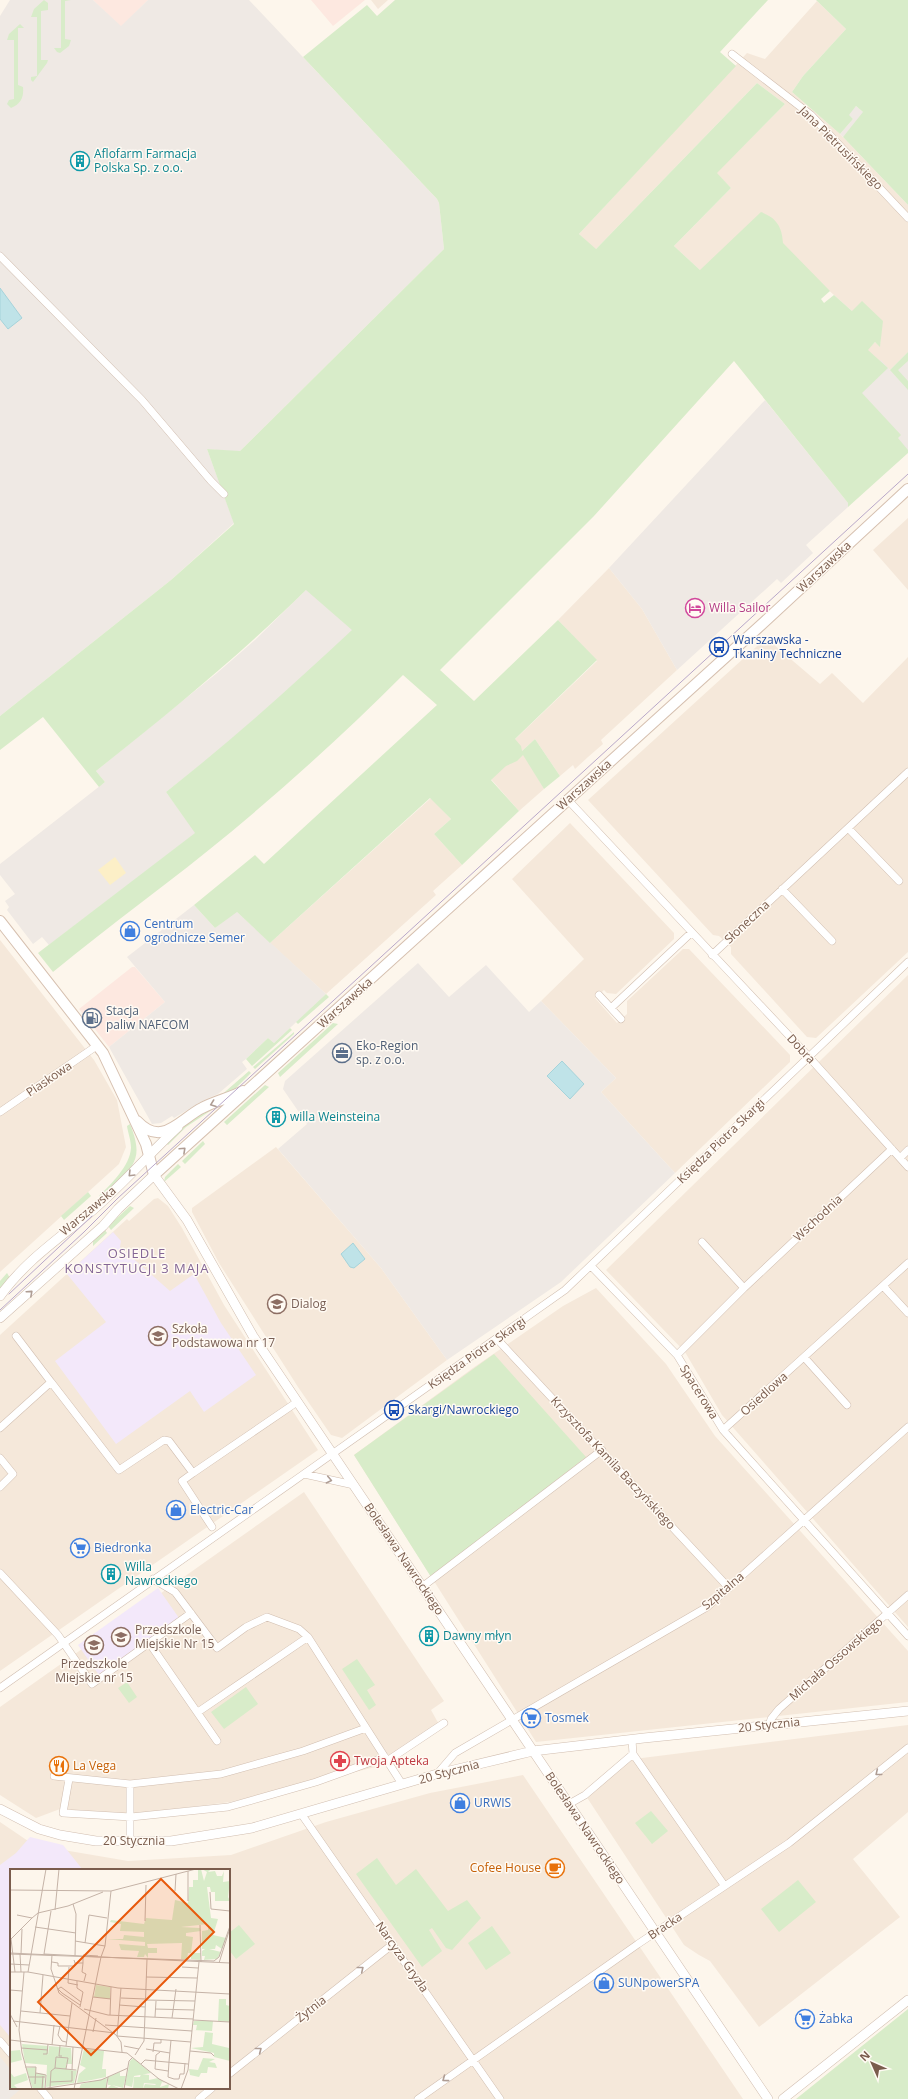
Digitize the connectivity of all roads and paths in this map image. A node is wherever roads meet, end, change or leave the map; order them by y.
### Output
1 (732, 54) dead end
2 (908, 218) edge
3 (0, 256) edge
4 (908, 489) edge
5 (224, 494) dead end
6 (908, 772) edge
7 (568, 800) junction
8 (848, 828) junction
9 (899, 881) dead end
10 (782, 890) junction
11 (0, 921) edge
12 (691, 933) junction
13 (832, 941) dead end
14 (712, 955) junction
15 (908, 962) edge
16 (599, 995) dead end
17 (611, 1008) junction
18 (621, 1019) dead end
19 (98, 1045) junction
20 (809, 1057) junction
21 (261, 1080) junction
22 (0, 1112) edge
23 (134, 1118) junction
24 (180, 1125) junction
25 (892, 1149) junction
26 (908, 1150) edge
27 (150, 1155) junction
28 (900, 1158) junction
29 (908, 1167) edge
30 (154, 1175) junction
31 (702, 1242) dead end
32 (908, 1263) edge
33 (591, 1266) junction
34 (883, 1286) junction
35 (744, 1288) junction
36 (0, 1296) edge
37 (908, 1313) edge
38 (0, 1318) edge
39 (16, 1336) dead end
40 (497, 1339) junction
41 (676, 1355) junction
42 (804, 1358) junction
43 (51, 1382) junction
44 (297, 1402) junction
45 (847, 1405) dead end
46 (908, 1427) edge
47 (0, 1428) edge
48 (723, 1430) junction
49 (602, 1450) junction
50 (333, 1454) junction
51 (0, 1458) edge
52 (193, 1473) junction
53 (304, 1474) junction
54 (354, 1485) junction
55 (0, 1487) edge
56 (804, 1521) junction
57 (212, 1527) dead end
58 (0, 1573) edge
59 (153, 1579) junction
60 (422, 1587) junction
61 (729, 1588) junction
62 (908, 1595) edge
63 (191, 1613) junction
64 (888, 1614) junction
65 (908, 1636) edge
66 (308, 1637) junction
67 (63, 1643) junction
68 (150, 1644) junction
69 (0, 1688) edge
70 (908, 1711) edge
71 (198, 1712) junction
72 (512, 1720) junction
73 (444, 1723) dead end
74 (769, 1726) junction
75 (366, 1728) junction
76 (632, 1740) junction
77 (217, 1741) dead end
78 (908, 1748) edge
79 (533, 1751) junction
80 (634, 1754) junction
81 (386, 1759) junction
82 (437, 1774) junction
83 (54, 1776) dead end
84 (69, 1779) junction
85 (130, 1784) junction
86 (402, 1784) junction
87 (569, 1804) junction
88 (0, 1809) edge
89 (302, 1815) junction
90 (131, 1817) junction
91 (130, 1842) junction
92 (724, 1886) junction
93 (655, 1932) junction
94 (393, 1944) junction
95 (908, 2000) edge
96 (0, 2041) edge
97 (10, 2053) edge
98 (473, 2060) junction
99 (230, 2073) edge
100 (41, 2089) edge
101 (211, 2089) edge
102 (49, 2099) edge
103 (199, 2099) edge
104 (418, 2099) edge
105 (500, 2099) edge
106 (768, 2099) edge
107 (783, 2099) edge

1 - 2 street, Jana Pietrusińskiego
3 - 5 street
4 - 7 main road, Warszawska
6 - 8 street, Słoneczna
7 - 12 street, Dobra
7 - 21 main road, Warszawska
8 - 9 street
8 - 10 street, Słoneczna
10 - 13 street
10 - 14 street, Słoneczna
11 - 19 main road
12 - 14 street, Dobra
12 - 17 street
14 - 20 street, Dobra
15 - 20 street, Księdza Piotra Skargi
16 - 17 street
17 - 18 street
19 - 22 street, Piaskowa
19 - 23 main road
20 - 25 street, Dobra
20 - 33 street, Księdza Piotra Skargi
21 -> 24 main road, Warszawska
30 -> 21 main road, Warszawska
23 - 24 main road
23 - 27 main road
24 - 27 street, Warszawska
25 - 28 street, Dobra
25 - 35 street, Wschodnia
26 - 28 street
27 - 30 main road
27 -> 36 street, Warszawska
28 - 29 street, Dobra
38 -> 30 street, Warszawska
30 - 44 street, Bolesława Nawrockiego
31 - 35 street
32 - 34 street, Osiedlowa
33 - 40 street, Księdza Piotra Skargi
33 - 41 street, Spacerowa
34 - 37 street
34 - 42 street, Osiedlowa
35 - 41 street, Wschodnia
39 - 43 street
40 - 49 street, Krzysztofa Kamila Baczyńskiego
40 - 50 street, Księdza Piotra Skargi
41 - 48 street, Spacerowa
42 - 45 street
42 - 48 street, Osiedlowa
43 - 47 street
43 - 52 street
44 - 50 street, Bolesława Nawrockiego
44 - 52 street
46 - 56 street, Szpitalna
48 - 56 street, Spacerowa
49 - 60 street
49 - 61 street, Krzysztofa Kamila Baczyńskiego
50 - 53 street, Księdza Piotra Skargi
50 - 54 street, Bolesława Nawrockiego
51 - 55 street
52 - 57 street
53 -> 54 street
53 - 59 street, Księdza Piotra Skargi
54 - 60 street, Bolesława Nawrockiego
56 - 61 street, Szpitalna
56 - 64 street, Spacerowa
58 - 67 street
59 - 63 street
59 - 67 street, Księdza Piotra Skargi
60 - 72 street, Bolesława Nawrockiego
61 - 72 street, Szpitalna
62 - 64 street, Michała Ossowskiego
63 - 66 street
63 - 68 street
64 - 65 street, Spacerowa
64 - 74 street, Michała Ossowskiego
66 - 71 street
66 - 75 street
67 - 68 street
67 - 69 street, Księdza Piotra Skargi
68 - 71 street
70 - 74 street, 20 Stycznia
71 - 77 street
72 - 79 street, Bolesława Nawrockiego
72 - 82 street, Szpitalna
73 - 81 street
74 - 76 street, 20 Stycznia
75 - 81 street
75 - 85 street
76 - 79 street, 20 Stycznia
76 - 80 street
78 -> 92 street, Bracka
79 - 82 street, 20 Stycznia
79 - 87 street, Bolesława Nawrockiego
80 - 87 street
80 - 92 street
81 - 86 street
81 - 90 street
82 - 86 street, 20 Stycznia
83 - 84 street
84 - 85 street
84 - 90 street
85 - 90 street
86 - 89 street, 20 Stycznia
87 - 93 street, Bolesława Nawrockiego
88 - 91 street, 20 Stycznia
89 - 91 street, 20 Stycznia
89 - 94 street, Narcyza Gryzla
90 - 91 street
92 - 93 street, Bracka
93 - 98 street, Bracka
93 - 106 street, Bolesława Nawrockiego
94 - 98 street, Narcyza Gryzla
99 -> 94 street, Żytnia
95 - 107 street
96 - 97 street
98 -> 104 street, Bracka
98 - 105 street, Narcyza Gryzla
100 - 102 street
101 - 103 street

